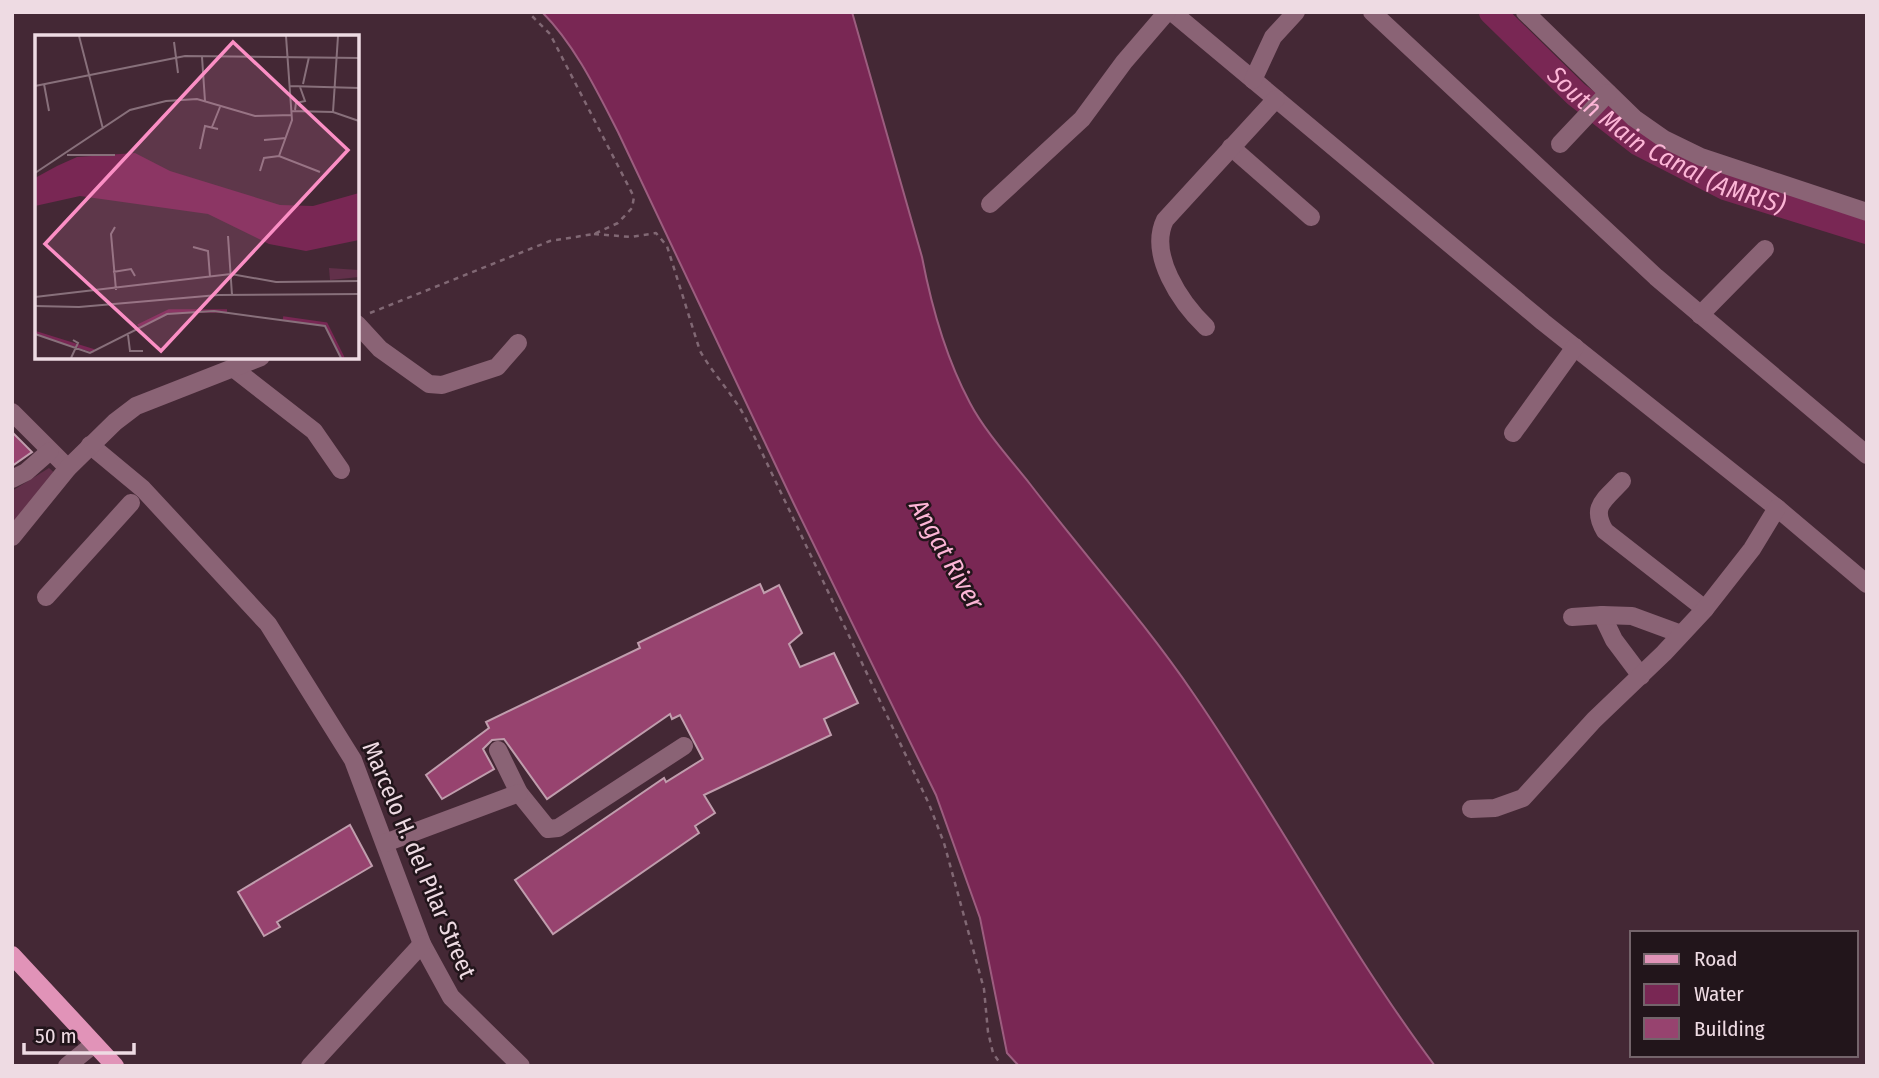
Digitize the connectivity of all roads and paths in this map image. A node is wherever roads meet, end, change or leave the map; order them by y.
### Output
1 (528, 12) edge
2 (1170, 12) edge
3 (1296, 12) edge
4 (1372, 12) edge
5 (1525, 12) edge
6 (1253, 80) junction
7 (1276, 99) junction
8 (1597, 103) junction
9 (1560, 144) dead end
10 (1231, 148) junction
11 (990, 204) dead end
12 (1867, 212) edge
13 (1311, 217) dead end
14 (594, 234) junction
15 (1765, 249) dead end
16 (1700, 315) junction
17 (363, 319) edge
18 (1206, 327) dead end
19 (518, 343) dead end
20 (1576, 347) junction
21 (256, 359) edge
22 (233, 368) junction
23 (12, 412) edge
24 (1513, 433) dead end
25 (90, 445) junction
26 (50, 450) junction
27 (1867, 455) edge
28 (68, 468) junction
29 (341, 470) dead end
30 (12, 479) edge
31 (1622, 481) dead end
32 (136, 497) junction
33 (1777, 508) junction
34 (12, 537) edge
35 (1867, 584) edge
36 (46, 597) dead end
37 (1704, 609) junction
38 (1602, 615) junction
39 (1573, 617) dead end
40 (1681, 634) junction
41 (1641, 676) junction
42 (684, 746) dead end
43 (498, 750) dead end
44 (519, 793) junction
45 (1471, 809) dead end
46 (384, 843) junction
47 (422, 944) junction
48 (12, 955) edge
49 (94, 1044) junction
50 (67, 1066) edge
51 (115, 1066) edge
52 (310, 1066) edge
53 (521, 1066) edge
54 (1002, 1066) edge

1 - 14 path
2 - 6 street
2 - 11 street
3 - 6 street
4 - 16 street
5 - 8 street
6 - 7 street
7 - 10 street
7 - 20 street
8 - 9 street
8 - 12 street
10 - 13 street
10 - 18 street
14 - 17 path
14 - 54 path
15 - 16 street
16 - 27 street
17 - 19 street
20 - 24 street
20 - 33 street
21 - 22 street
22 - 25 street
22 - 29 street
23 - 26 street
25 - 28 street
25 - 32 street, Marcelo H. del Pilar Street
26 - 28 street
26 - 30 street
28 - 34 street
31 - 37 street
32 - 36 street
32 - 46 street, Marcelo H. del Pilar Street
33 - 35 street
33 - 37 street
37 - 40 street
38 - 39 street
38 - 40 street
38 - 41 street
40 - 41 street
41 - 45 street
42 - 44 street
43 - 44 street
44 - 46 street
46 - 47 street, Marcelo H. del Pilar Street
47 - 52 street
47 - 53 street, Marcelo H. del Pilar Street
48 - 49 main road
49 - 50 street
49 - 51 main road

